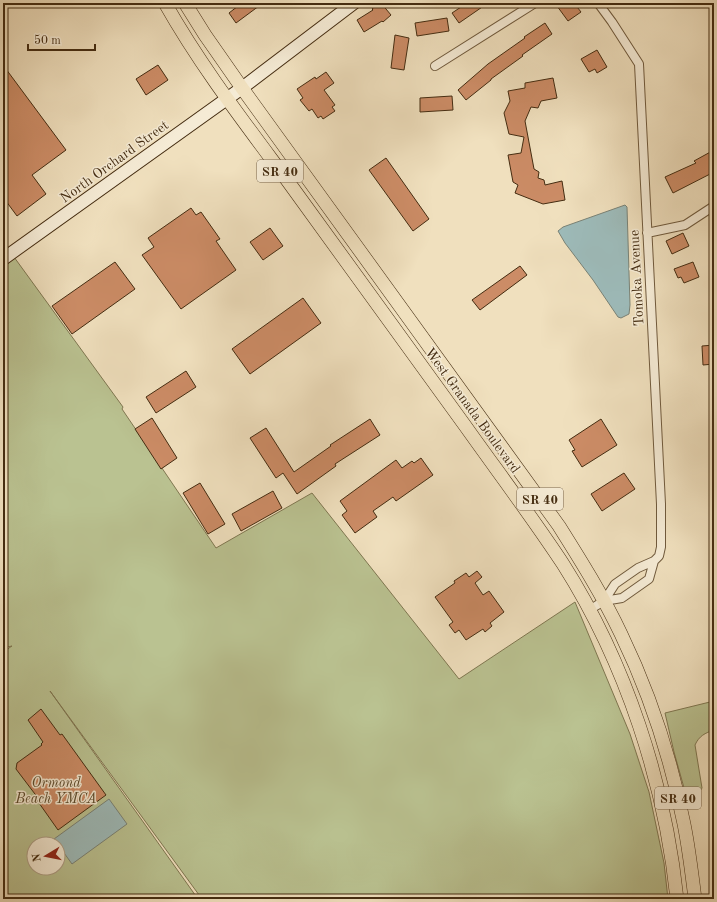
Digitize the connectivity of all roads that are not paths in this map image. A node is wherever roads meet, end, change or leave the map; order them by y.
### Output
1 (165, 3) edge
2 (185, 3) edge
3 (354, 3) edge
4 (535, 3) edge
5 (598, 3) edge
6 (435, 66) dead end
7 (242, 88) junction
8 (227, 98) junction
9 (714, 206) edge
10 (647, 232) junction
11 (3, 259) edge
12 (398, 319) junction
13 (654, 561) junction
14 (604, 601) junction
15 (589, 610) junction
16 (677, 899) edge
17 (695, 899) edge

1 - 8 main road, West Granada Boulevard / SR 40
2 - 7 main road, West Granada Boulevard / SR 40
3 - 7 street, North Orchard Street
4 - 6 street
5 - 10 street, Tomoka Avenue
7 - 8 street, North Orchard Street
7 - 12 main road, West Granada Boulevard / SR 40
8 - 11 street, North Orchard Street
8 - 12 main road, West Granada Boulevard / SR 40
9 - 10 street
10 - 13 street, Tomoka Avenue
12 - 14 main road, West Granada Boulevard / SR 40
12 - 15 main road, West Granada Boulevard / SR 40
13 - 14 street, Tomoka Avenue
13 - 14 street, Tomoka Avenue
14 - 15 street, Tomoka Avenue
14 - 17 main road, West Granada Boulevard / SR 40
15 - 16 main road, West Granada Boulevard / SR 40

